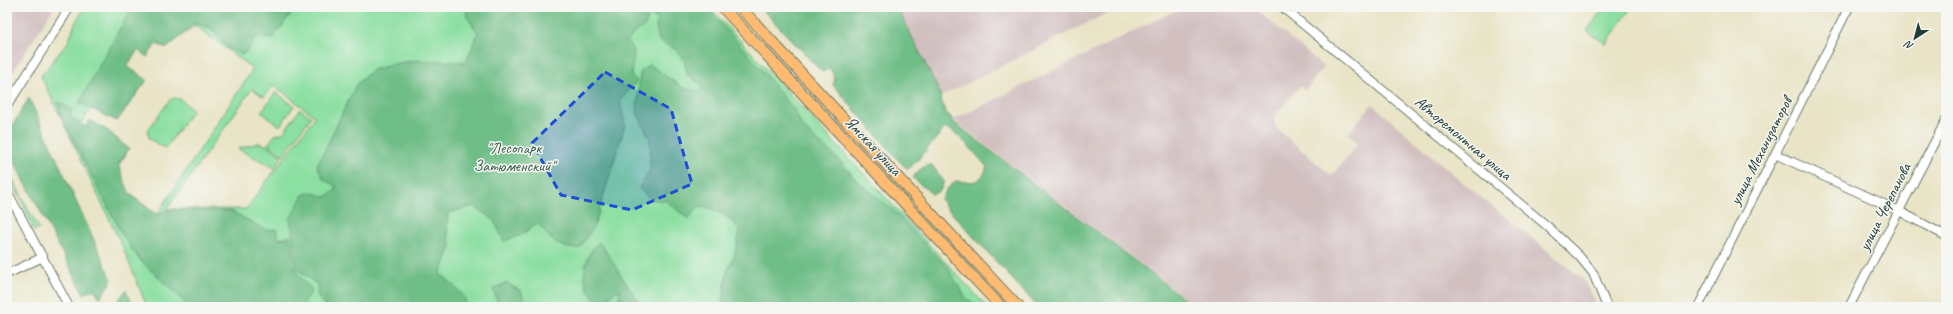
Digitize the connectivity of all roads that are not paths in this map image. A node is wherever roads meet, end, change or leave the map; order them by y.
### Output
1 (70, 7) edge
2 (722, 7) edge
3 (740, 7) edge
4 (1282, 7) edge
5 (1849, 7) edge
6 (7, 106) edge
7 (1946, 120) edge
8 (1775, 154) junction
9 (7, 191) edge
10 (10, 204) edge
11 (1899, 211) junction
12 (1946, 236) edge
13 (43, 257) junction
14 (7, 274) edge
15 (69, 307) edge
16 (1001, 307) edge
17 (1018, 307) edge
18 (1607, 307) edge
19 (1698, 307) edge
20 (1849, 307) edge

1 - 6 street
2 - 16 main road, Ямская улица
3 - 17 main road, Ямская улица
4 - 18 street, Авторемонтная улица
5 - 8 street, улица Механизаторов
7 - 11 street, улица Черепанова
8 - 11 street
8 - 19 street, улица Механизаторов
9 - 10 street
10 - 13 street
11 - 12 street
11 - 20 street, улица Черепанова
13 - 14 street
13 - 15 street

